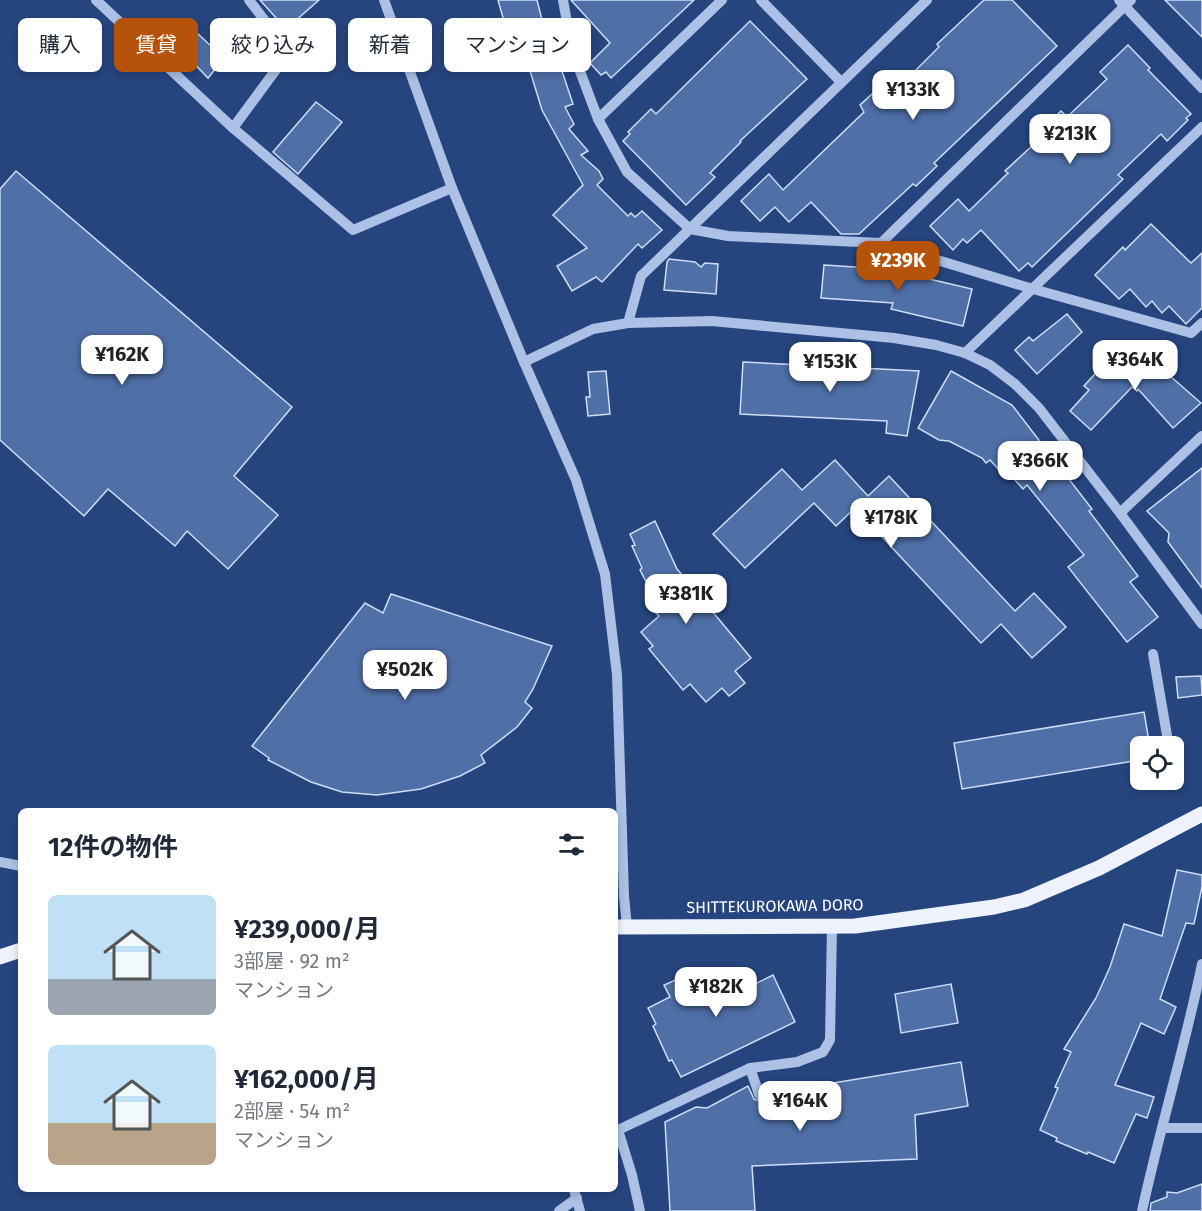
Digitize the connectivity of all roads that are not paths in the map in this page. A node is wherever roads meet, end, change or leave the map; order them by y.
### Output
1 (96, 0) edge
2 (249, 0) edge
3 (384, 0) edge
4 (562, 0) edge
5 (722, 0) edge
6 (761, 0) edge
7 (927, 0) edge
8 (1125, 2) edge
9 (840, 81) junction
10 (1202, 88) edge
11 (598, 119) junction
12 (232, 128) junction
13 (1202, 128) edge
14 (452, 188) junction
15 (690, 229) junction
16 (881, 243) junction
17 (1033, 289) junction
18 (628, 323) junction
19 (1202, 323) edge
20 (965, 353) junction
21 (524, 362) junction
22 (1202, 436) edge
23 (1120, 513) junction
24 (1202, 624) edge
25 (1153, 654) dead end
26 (1168, 736) edge
27 (1202, 814) edge
28 (0, 862) edge
29 (18, 865) edge
30 (832, 926) junction
31 (621, 927) edge
32 (18, 951) edge
33 (0, 957) edge
34 (1202, 964) edge
35 (750, 1068) junction
36 (759, 1094) dead end
37 (1163, 1128) junction
38 (1202, 1128) edge
39 (576, 1194) edge
40 (559, 1211) edge
41 (580, 1211) edge
42 (640, 1211) edge
43 (1142, 1211) edge

1 - 12 street
2 - 12 street
3 - 14 street
4 - 11 street
5 - 11 street
6 - 9 street
7 - 9 street
8 - 10 street
8 - 16 street
9 - 15 street
11 - 15 street
12 - 14 street
13 - 17 street
14 - 21 street
15 - 16 street
15 - 18 street
16 - 17 street
17 - 19 street
17 - 20 street
18 - 20 street
18 - 21 street
20 - 23 street
21 - 31 street
22 - 23 street
23 - 24 street
25 - 26 street
27 - 30 main road, SHITTEKUROKAWA DORO
28 - 29 street
30 - 31 main road, SHITTEKUROKAWA DORO
30 - 35 street
32 - 33 main road
34 - 37 street
35 - 36 street
35 - 42 street
37 - 38 street
37 - 43 street
39 - 40 street
39 - 41 street

